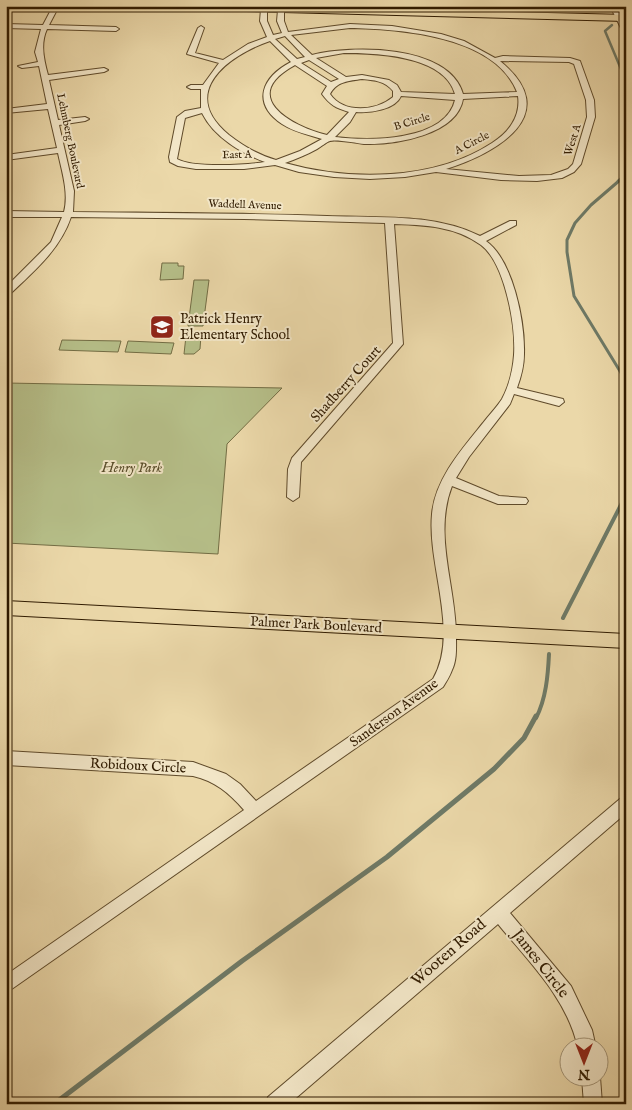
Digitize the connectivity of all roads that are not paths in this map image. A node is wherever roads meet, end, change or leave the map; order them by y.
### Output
1 (56, 6) edge
2 (165, 6) edge
3 (613, 6) edge
4 (264, 9) junction
5 (281, 10) junction
6 (622, 18) edge
7 (6, 26) edge
8 (44, 27) junction
9 (201, 28) dead end
10 (116, 29) dead end
11 (626, 32) edge
12 (287, 34) junction
13 (272, 38) junction
14 (310, 57) junction
15 (494, 60) junction
16 (224, 62) junction
17 (295, 62) junction
18 (41, 64) junction
19 (22, 66) dead end
20 (104, 70) dead end
21 (45, 78) junction
22 (344, 79) junction
23 (331, 85) junction
24 (191, 86) dead end
25 (205, 87) junction
26 (398, 94) junction
27 (521, 94) junction
28 (459, 96) junction
29 (51, 106) junction
30 (205, 110) junction
31 (354, 110) junction
32 (6, 111) edge
33 (85, 119) dead end
34 (55, 123) junction
35 (330, 138) junction
36 (61, 150) junction
37 (6, 158) edge
38 (276, 163) junction
39 (436, 170) junction
40 (6, 214) edge
41 (68, 214) junction
42 (389, 221) junction
43 (512, 223) dead end
44 (480, 240) junction
45 (8, 289) edge
46 (512, 390) junction
47 (559, 402) dead end
48 (449, 480) junction
49 (293, 497) dead end
50 (522, 501) dead end
51 (6, 608) edge
52 (450, 632) junction
53 (626, 642) edge
54 (6, 758) edge
55 (625, 805) edge
56 (255, 811) junction
57 (498, 911) junction
58 (6, 985) edge
59 (585, 1038) edge
60 (592, 1088) edge
61 (275, 1104) edge
62 (593, 1104) edge

1 - 8 street, Lehmberg Boulevard
2 - 4 main road
3 - 6 street
4 - 5 main road
4 - 13 street
5 - 6 main road
5 - 12 street
6 - 11 street
7 - 8 street
8 - 10 street
8 - 18 street, Lehmberg Boulevard
9 - 16 street
12 - 13 street
12 - 14 street
12 - 15 street
13 - 16 street
13 - 17 street
14 - 17 street, B Circle
14 - 22 street
14 - 28 street, B Circle
15 - 27 street
15 - 39 street, West A
16 - 25 street
17 - 23 street
17 - 35 street, B Circle
18 - 19 street
18 - 21 street, Lehmberg Boulevard
20 - 21 street
21 - 29 street, Lehmberg Boulevard
22 - 23 street
22 - 26 street
23 - 31 street
24 - 25 street
25 - 30 street
26 - 28 street
26 - 31 street
27 - 28 street
27 - 39 street, A Circle
28 - 35 street, B Circle
29 - 32 street
29 - 34 street, Lehmberg Boulevard
30 - 38 street, A Circle
30 - 38 street, East A
31 - 35 street, East A
33 - 34 street
34 - 36 street, Lehmberg Boulevard
35 - 38 street, East A
36 - 37 street
36 - 41 street, Lehmberg Boulevard
38 - 39 street, A Circle
40 - 41 street, Waddell Avenue
41 - 42 street, Waddell Avenue
41 - 45 street, Lehmberg Boulevard
42 - 44 street, Waddell Avenue
42 - 49 street, Shadberry Court
43 - 44 street
44 - 46 street, Sanderson Avenue
46 - 47 street
46 - 48 street, Sanderson Avenue
48 - 50 street
48 - 52 street, Sanderson Avenue
51 - 52 main road, Palmer Park Boulevard
52 - 53 main road, Palmer Park Boulevard
52 - 56 street, Sanderson Avenue
54 - 56 street, Robidoux Circle
55 - 57 street, Wooten Road
56 - 58 street, Sanderson Avenue
57 - 59 street, James Circle
57 - 61 street, Wooten Road
60 - 62 street

